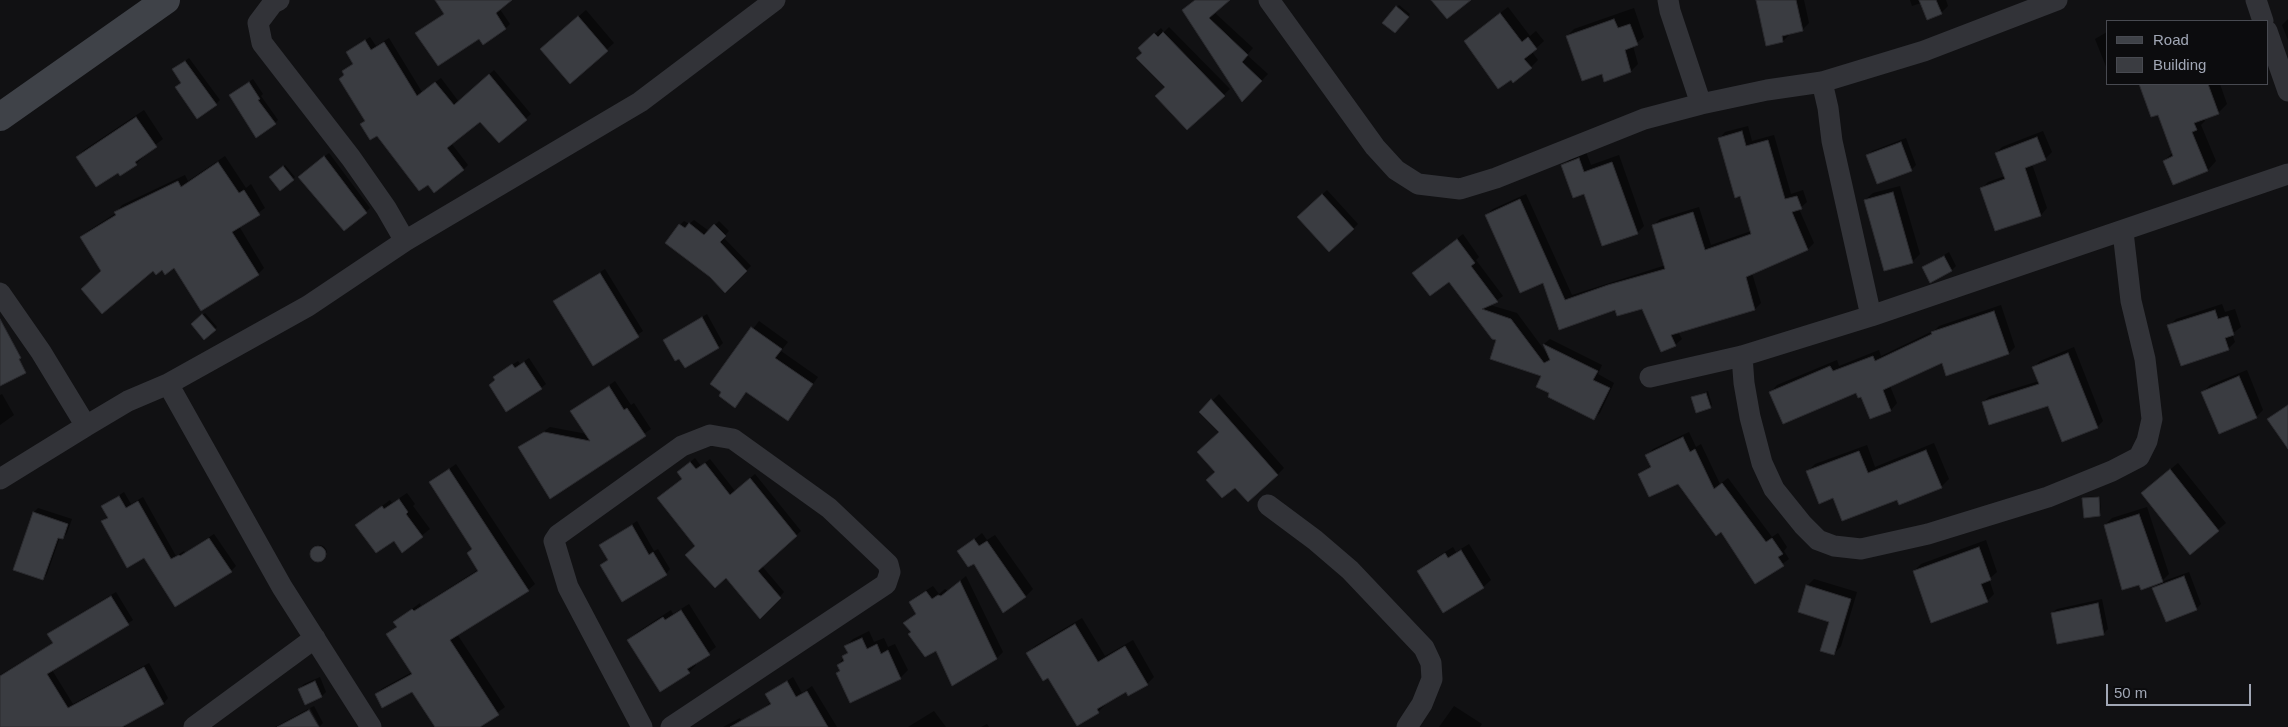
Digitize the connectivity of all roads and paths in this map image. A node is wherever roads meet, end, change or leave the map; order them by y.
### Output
1 (166, 0) edge
2 (279, 0) edge
3 (775, 0) edge
4 (1269, 0) edge
5 (1668, 0) edge
6 (2057, 0) edge
7 (2256, 0) edge
8 (2263, 20) edge
9 (2268, 34) edge
10 (1822, 82) junction
11 (2288, 91) edge
12 (1701, 104) junction
13 (0, 117) edge
14 (2288, 174) edge
15 (2122, 232) junction
16 (405, 241) junction
17 (0, 293) edge
18 (1871, 316) junction
19 (1742, 356) junction
20 (1650, 377) dead end
21 (168, 384) junction
22 (86, 426) junction
23 (0, 479) edge
24 (1268, 505) dead end
25 (315, 638) junction
26 (194, 727) edge
27 (371, 727) edge
28 (642, 727) edge
29 (671, 727) edge
30 (1407, 727) edge

1 - 13 main road
2 - 16 street
3 - 16 street
4 - 12 street
5 - 12 street
6 - 10 street
7 - 8 street
9 - 11 street
10 - 12 street
10 - 18 street
14 - 15 street
15 - 18 street
15 - 19 street
16 - 21 street
17 - 22 street
18 - 19 street
19 - 20 street
21 - 22 street
21 - 25 street
22 - 23 street
24 - 30 street
25 - 26 street
25 - 27 street
28 - 29 street

